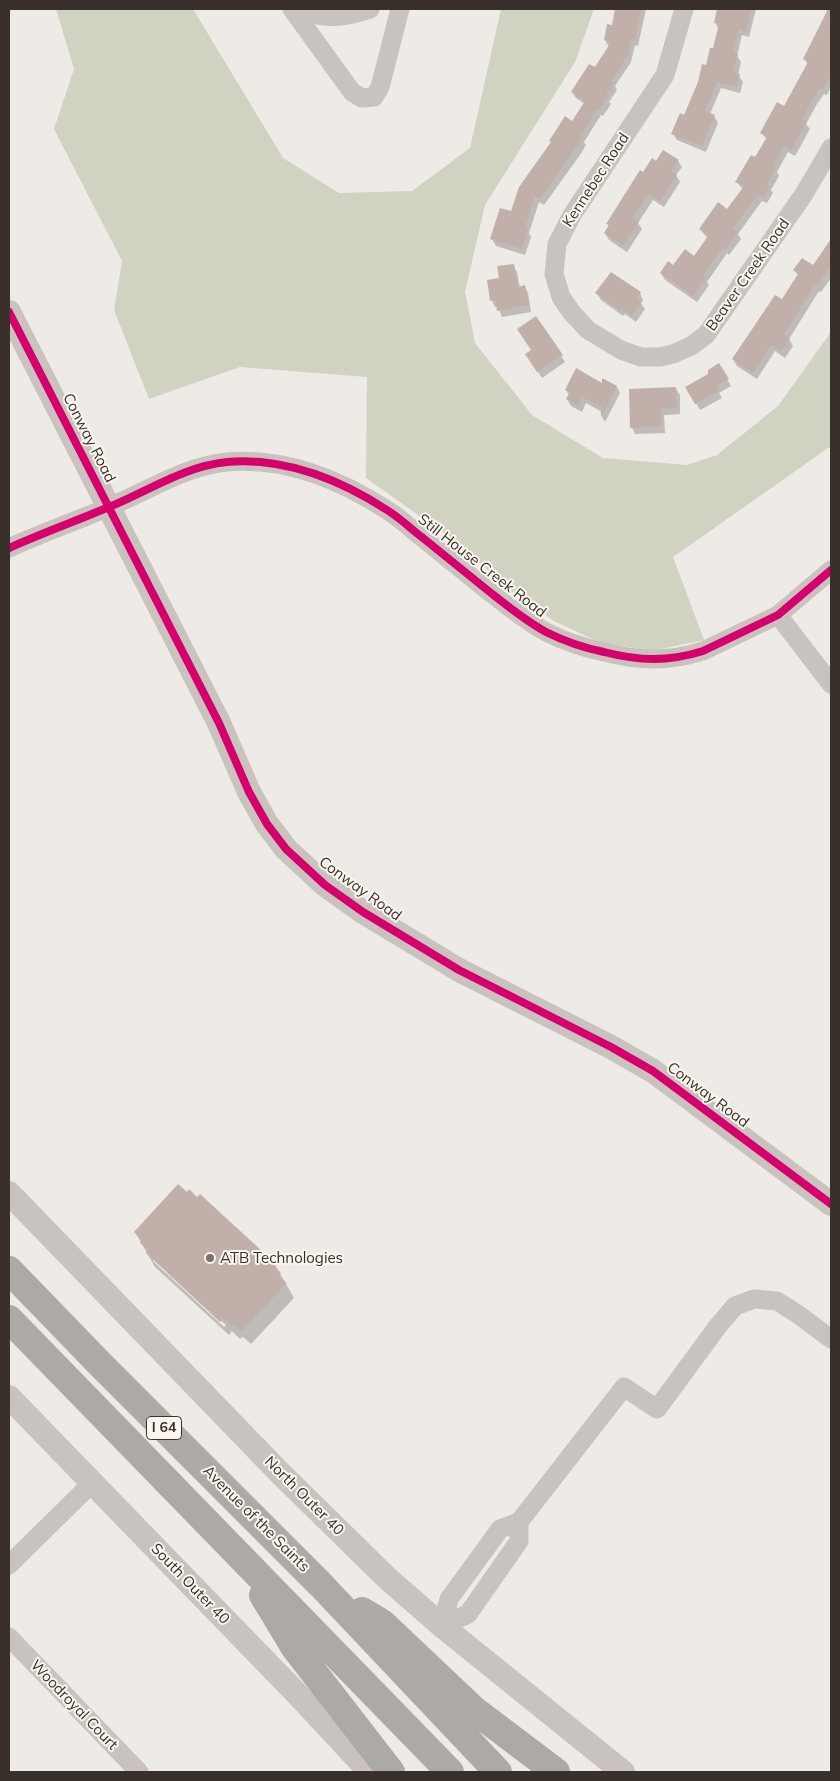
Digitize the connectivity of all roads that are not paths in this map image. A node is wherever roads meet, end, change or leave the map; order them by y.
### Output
1 (292, 9) edge
2 (301, 9) edge
3 (370, 9) edge
4 (400, 9) edge
5 (684, 9) edge
6 (831, 148) edge
7 (9, 312) edge
8 (607, 342) joint
9 (109, 507) junction
10 (9, 548) edge
11 (831, 570) edge
12 (778, 615) junction
13 (831, 684) edge
14 (9, 1193) edge
15 (831, 1204) edge
16 (9, 1270) edge
17 (9, 1320) edge
18 (831, 1339) edge
19 (9, 1398) edge
20 (92, 1483) junction
21 (239, 1555) junction
22 (9, 1565) edge
23 (321, 1586) junction
24 (442, 1626) junction
25 (9, 1637) edge
26 (139, 1772) edge
27 (370, 1772) edge
28 (391, 1772) edge
29 (450, 1772) edge
30 (498, 1772) edge
31 (556, 1772) edge
32 (623, 1772) edge

1 - 4 street
2 - 3 street
5 - 8 street, Kennebec Road
6 - 8 street, Beaver Creek Road
7 - 9 street, Conway Road
9 - 10 street, Still House Creek Road
9 - 12 street, Still House Creek Road
9 - 15 street, Conway Road
11 - 12 street, Still House Creek Road
12 - 13 street
14 - 24 street, North Outer 40
16 - 23 highway, Avenue of the Saints / I 64
17 - 21 highway, I 64
18 - 24 street
19 - 20 street, South Outer 40
20 - 22 street
20 - 27 street, South Outer 40
21 - 28 highway
21 - 29 highway, I 64
23 - 30 highway, Avenue of the Saints / I 64
23 - 31 highway
24 - 32 street, North Outer 40
25 - 26 street, Woodroyal Court

